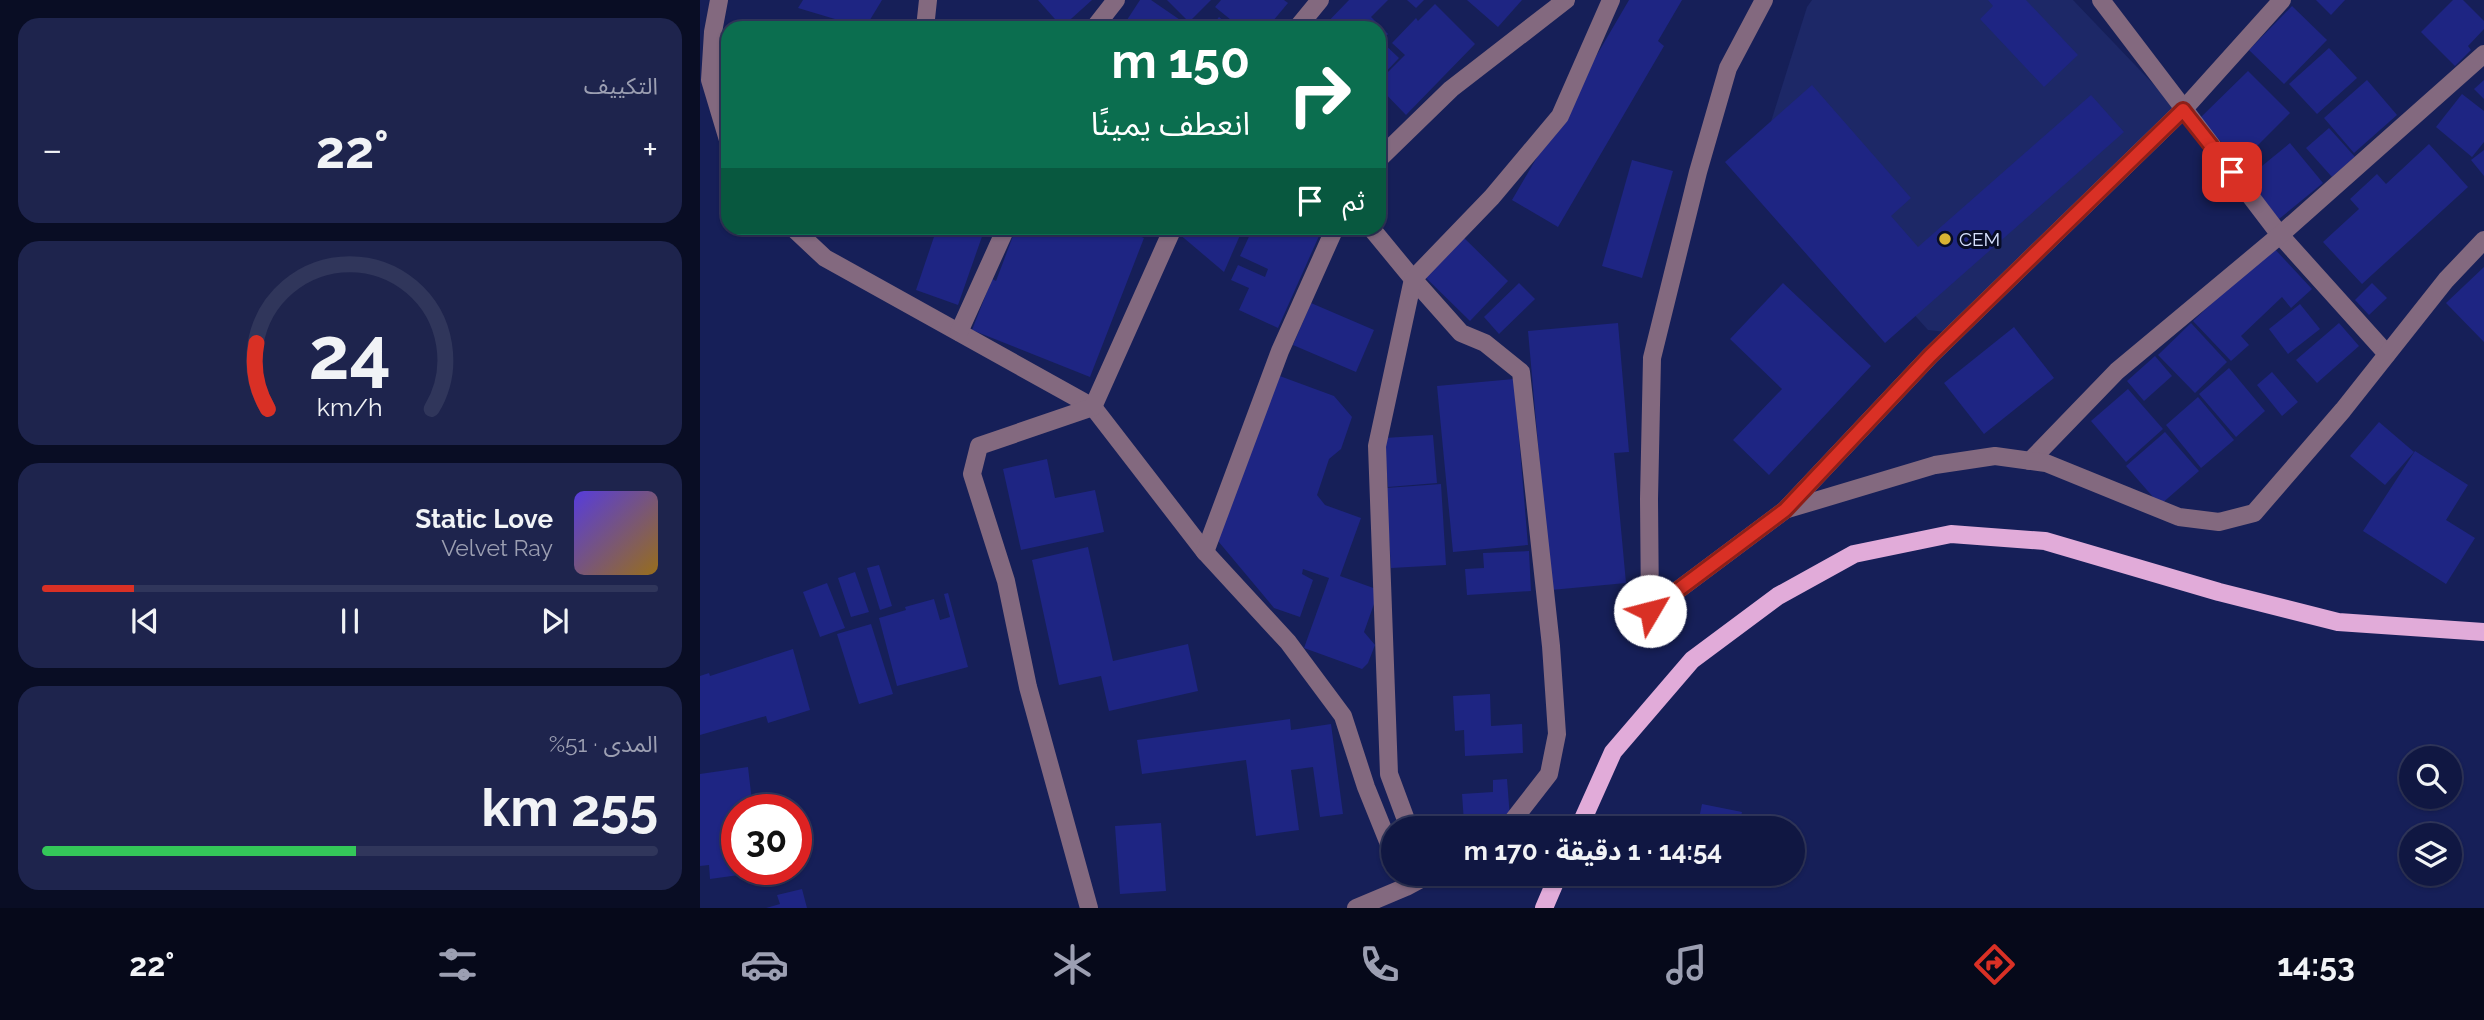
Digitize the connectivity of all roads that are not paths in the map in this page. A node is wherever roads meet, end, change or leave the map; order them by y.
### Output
1 (719, 0) edge
2 (928, 0) edge
3 (1116, 0) edge
4 (1320, 0) edge
5 (1566, 0) edge
6 (1611, 0) edge
7 (1763, 0) edge
8 (2101, 0) edge
9 (2282, 0) edge
10 (926, 21) edge
11 (1100, 21) edge
12 (1303, 21) edge
13 (2484, 54) edge
14 (2183, 110) junction
15 (721, 117) edge
16 (1386, 152) edge
17 (800, 235) edge
18 (1003, 235) edge
19 (1170, 235) edge
20 (1332, 235) edge
21 (1377, 235) edge
22 (2280, 235) junction
23 (2484, 240) edge
24 (1413, 279) junction
25 (959, 332) junction
26 (2387, 354) junction
27 (1093, 407) junction
28 (2030, 461) junction
29 (1785, 510) junction
30 (1205, 552) junction
31 (2484, 632) edge
32 (1405, 816) edge
33 (1516, 816) edge
34 (1584, 816) edge
35 (1381, 824) edge
36 (1394, 886) edge
37 (1553, 886) edge
38 (1089, 908) edge
39 (1356, 908) edge
40 (1544, 908) edge

1 - 15 street
2 - 10 street
3 - 11 street
4 - 12 street
5 - 16 street
6 - 24 street
7 - 29 street
8 - 14 street
9 - 14 street
13 - 22 street
14 - 22 street
14 - 29 street
17 - 25 street
18 - 25 street
19 - 27 street
20 - 30 street
21 - 24 street
22 - 26 street
22 - 28 street
23 - 26 street
24 - 32 street
24 - 33 street
25 - 27 street
26 - 28 street
27 - 30 street
27 - 38 street
28 - 29 street
30 - 35 street
31 - 34 main road
36 - 39 street
37 - 40 main road

